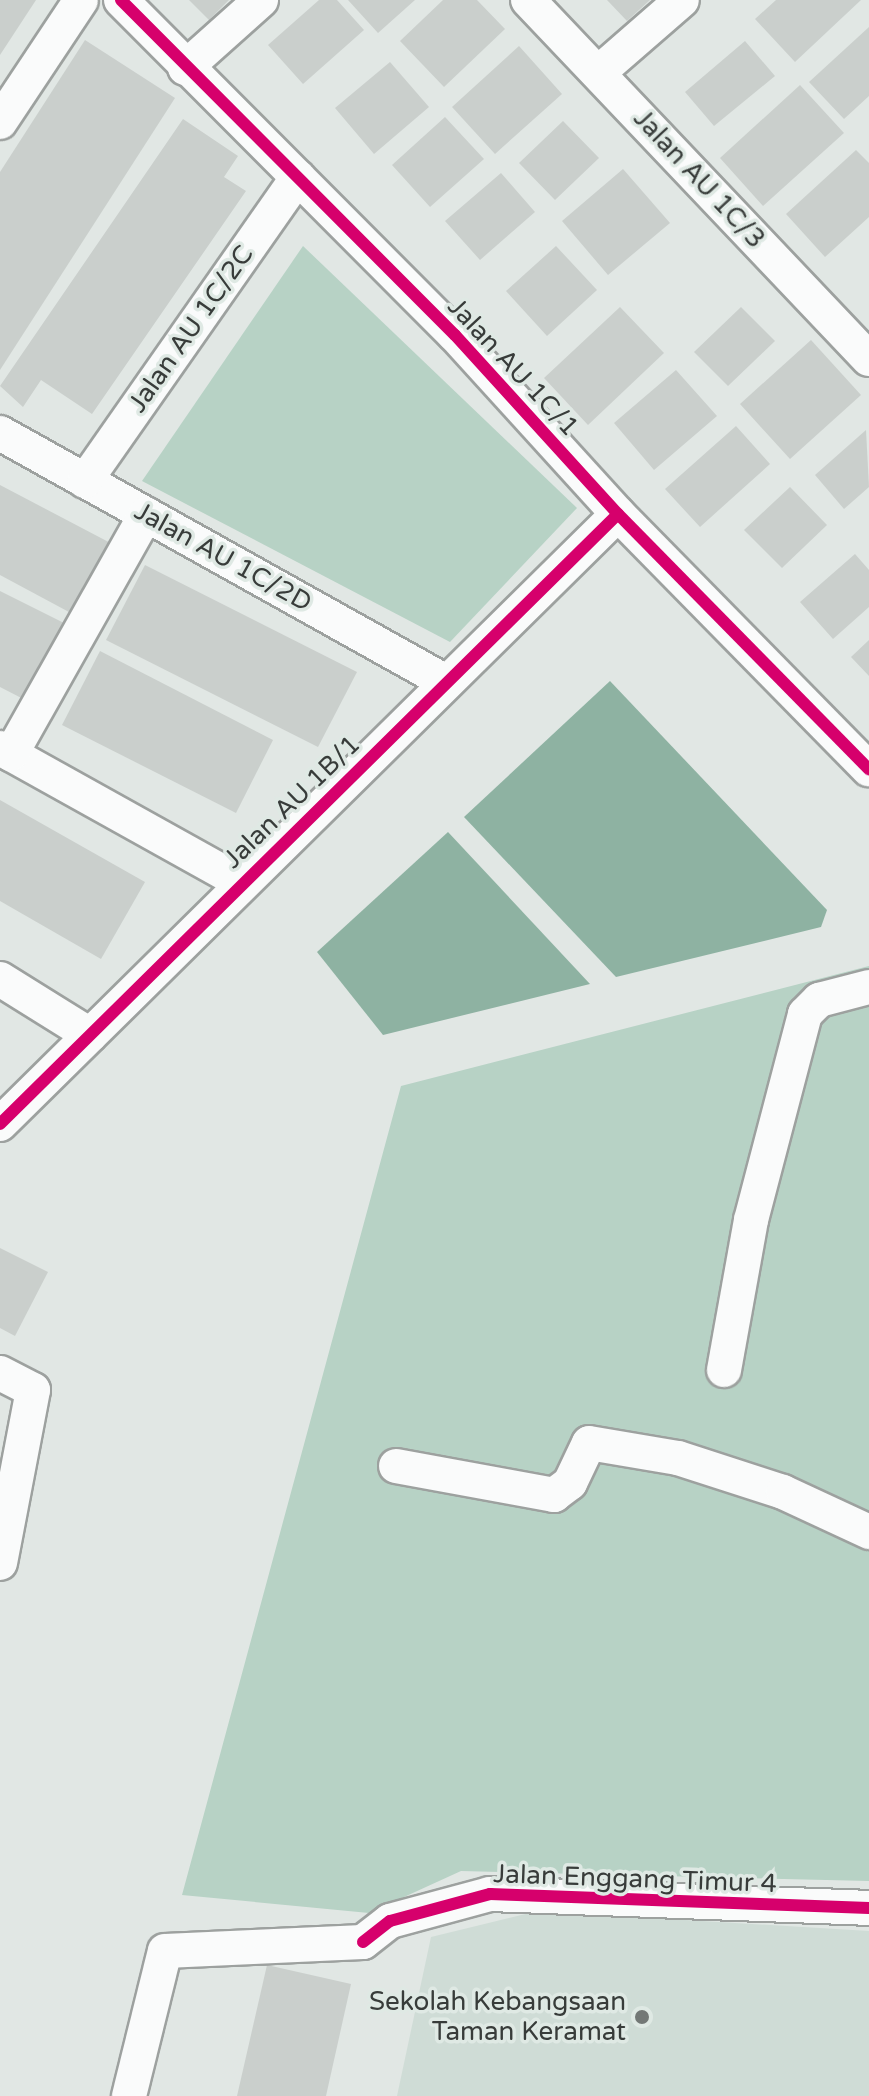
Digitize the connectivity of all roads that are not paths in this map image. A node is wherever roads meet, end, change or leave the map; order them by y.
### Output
1 (81, 0) edge
2 (121, 0) edge
3 (261, 0) edge
4 (528, 0) edge
5 (682, 0) edge
6 (185, 68) junction
7 (598, 73) junction
8 (0, 122) edge
9 (298, 177) junction
10 (869, 359) edge
11 (0, 433) edge
12 (85, 481) junction
13 (146, 514) junction
14 (618, 514) junction
15 (446, 682) junction
16 (6, 751) edge
17 (869, 769) edge
18 (241, 882) junction
19 (0, 979) edge
20 (869, 987) edge
21 (90, 1035) junction
22 (0, 1124) edge
23 (724, 1370) dead end
24 (0, 1373) edge
25 (396, 1466) dead end
26 (869, 1532) edge
27 (0, 1563) edge
28 (869, 1908) edge
29 (129, 2096) edge

1 - 8 street
2 - 6 street, Jalan AU 1C/1
3 - 6 street
4 - 7 street, Jalan AU 1C/3
5 - 7 street
6 - 9 street, Jalan AU 1C/1
7 - 10 street, Jalan AU 1C/3
9 - 12 street, Jalan AU 1C/2C
9 - 14 street, Jalan AU 1C/1
11 - 12 street, Jalan AU 1C/2D
12 - 13 street, Jalan AU 1C/2D
13 - 15 street, Jalan AU 1C/2D
13 - 16 street
14 - 15 street, Jalan AU 1B/1
14 - 17 street, Jalan AU 1C/1
15 - 18 street, Jalan AU 1B/1
16 - 18 street
18 - 21 street, Jalan AU 1B/1
19 - 21 street
20 - 23 street
21 - 22 street, Jalan AU 1B/1
24 - 27 street
25 - 26 street
28 - 29 street, Jalan Enggang Timur 4

